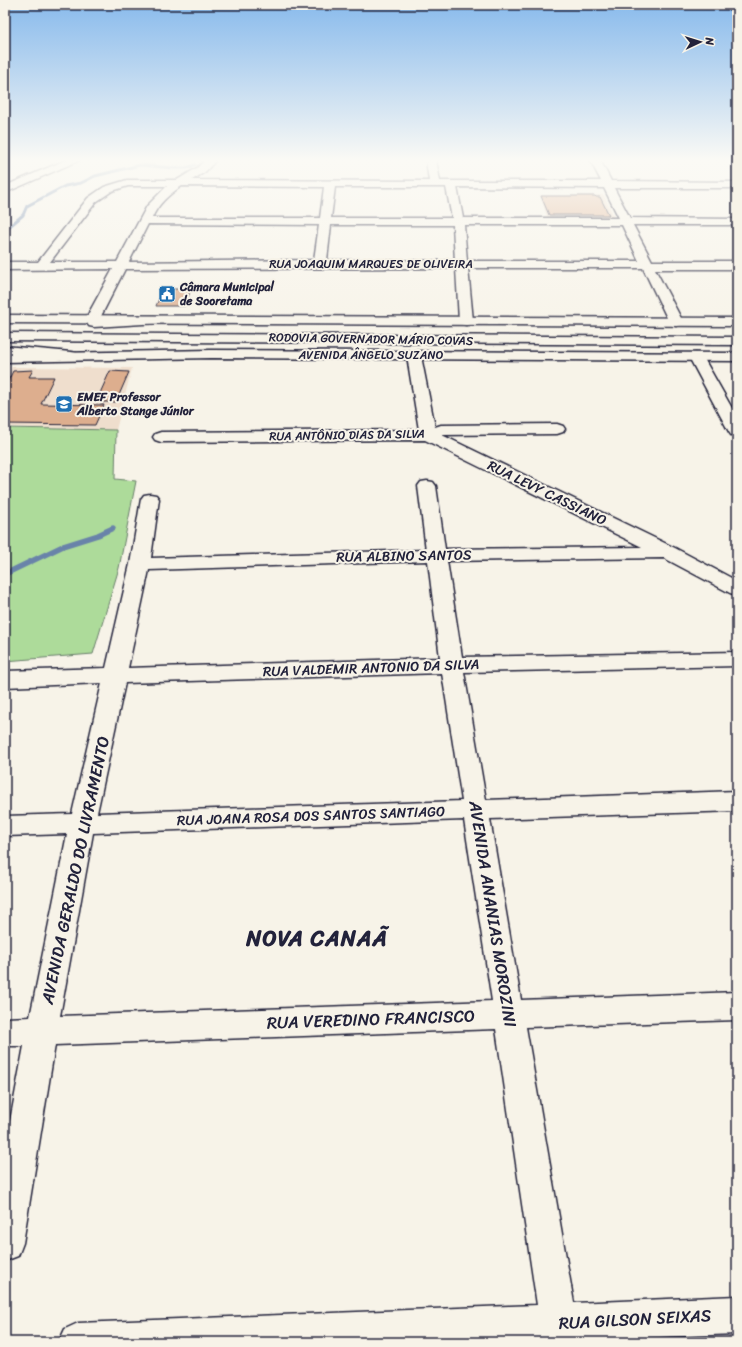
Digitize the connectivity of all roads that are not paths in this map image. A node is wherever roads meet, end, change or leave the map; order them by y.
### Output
1 (74, 223) edge
2 (142, 223) edge
3 (325, 223) edge
4 (458, 223) edge
5 (627, 223) edge
6 (320, 264) junction
7 (462, 264) junction
8 (647, 264) junction
9 (737, 265) edge
10 (5, 266) edge
11 (41, 266) junction
12 (122, 266) junction
13 (5, 319) edge
14 (92, 320) junction
15 (154, 320) junction
16 (305, 320) junction
17 (466, 321) junction
18 (676, 322) junction
19 (737, 322) edge
20 (5, 328) edge
21 (5, 337) edge
22 (277, 338) junction
23 (737, 341) edge
24 (630, 342) junction
25 (737, 347) edge
26 (5, 350) edge
27 (297, 355) junction
28 (71, 356) junction
29 (414, 356) junction
30 (696, 357) junction
31 (737, 357) edge
32 (5, 358) edge
33 (557, 429) dead end
34 (737, 432) edge
35 (428, 435) junction
36 (161, 437) dead end
37 (427, 486) dead end
38 (150, 499) dead end
39 (668, 552) junction
40 (438, 555) junction
41 (140, 564) junction
42 (737, 589) edge
43 (737, 659) edge
44 (452, 664) junction
45 (115, 677) junction
46 (5, 679) edge
47 (737, 801) edge
48 (475, 809) junction
49 (82, 824) junction
50 (5, 826) edge
51 (737, 1006) edge
52 (509, 1015) junction
53 (42, 1031) junction
54 (5, 1032) edge
55 (5, 1243) edge
56 (737, 1314) edge
57 (560, 1332) edge
58 (78, 1342) edge

1 - 11 main road
2 - 12 main road
3 - 6 main road
4 - 7 main road
5 - 8 main road
6 - 7 main road, RUA JOAQUIM MARQUES DE OLIVEIRA
6 - 12 main road, RUA JOAQUIM MARQUES DE OLIVEIRA
7 - 8 main road, RUA JOAQUIM MARQUES DE OLIVEIRA
7 - 17 main road
8 - 9 main road, RUA JOAQUIM MARQUES DE OLIVEIRA
8 - 18 main road
10 - 11 main road, RUA JOAQUIM MARQUES DE OLIVEIRA
11 - 12 main road, RUA JOAQUIM MARQUES DE OLIVEIRA
12 - 14 main road
13 - 14 main road
14 - 15 main road
15 - 16 main road
15 - 20 main road
16 - 17 main road
16 - 22 main road
17 - 18 main road
18 - 19 main road
21 - 22 main road, RODOVIA GOVERNADOR MÁRIO COVAS
22 - 24 main road, RODOVIA GOVERNADOR MÁRIO COVAS
22 - 27 main road
23 - 24 main road, RODOVIA GOVERNADOR MÁRIO COVAS
24 - 25 main road
26 - 28 main road
27 - 28 main road, AVENIDA ÂNGELO SUZANO
27 - 29 main road, AVENIDA ÂNGELO SUZANO
28 - 32 main road, AVENIDA ÂNGELO SUZANO
29 - 30 main road, AVENIDA ÂNGELO SUZANO
29 - 35 main road
30 - 31 main road, AVENIDA ÂNGELO SUZANO
30 - 34 main road
33 - 35 main road, RUA ANTÔNIO DIAS DA SILVA
35 - 36 main road, RUA ANTÔNIO DIAS DA SILVA
35 - 39 main road, RUA LEVY CASSIANO
37 - 40 main road, AVENIDA ANANIAS MOROZINI
38 - 41 main road, AVENIDA GERALDO DO LIVRAMENTO
39 - 40 main road, RUA ALBINO SANTOS
39 - 42 main road, RUA LEVY CASSIANO
40 - 41 main road, RUA ALBINO SANTOS
40 - 44 main road, AVENIDA ANANIAS MOROZINI
41 - 45 main road, AVENIDA GERALDO DO LIVRAMENTO
43 - 44 main road, RUA VALDEMIR ANTONIO DA SILVA
44 - 45 main road, RUA VALDEMIR ANTONIO DA SILVA
44 - 48 main road, AVENIDA ANANIAS MOROZINI
45 - 46 main road, RUA VALDEMIR ANTONIO DA SILVA
45 - 49 main road, AVENIDA GERALDO DO LIVRAMENTO
47 - 48 main road, RUA JOANA ROSA DOS SANTOS SANTIAGO
48 - 49 main road, RUA JOANA ROSA DOS SANTOS SANTIAGO
48 - 52 main road, AVENIDA ANANIAS MOROZINI
49 - 50 main road, RUA JOANA ROSA DOS SANTOS SANTIAGO
49 - 53 main road, AVENIDA GERALDO DO LIVRAMENTO
51 - 52 main road, RUA VEREDINO FRANCISCO
52 - 53 main road, RUA VEREDINO FRANCISCO
52 - 57 main road, AVENIDA ANANIAS MOROZINI
53 - 54 main road, RUA VEREDINO FRANCISCO
53 - 55 main road, AVENIDA GERALDO DO LIVRAMENTO
56 - 57 main road, RUA GILSON SEIXAS
57 - 58 main road, RUA GILSON SEIXAS

